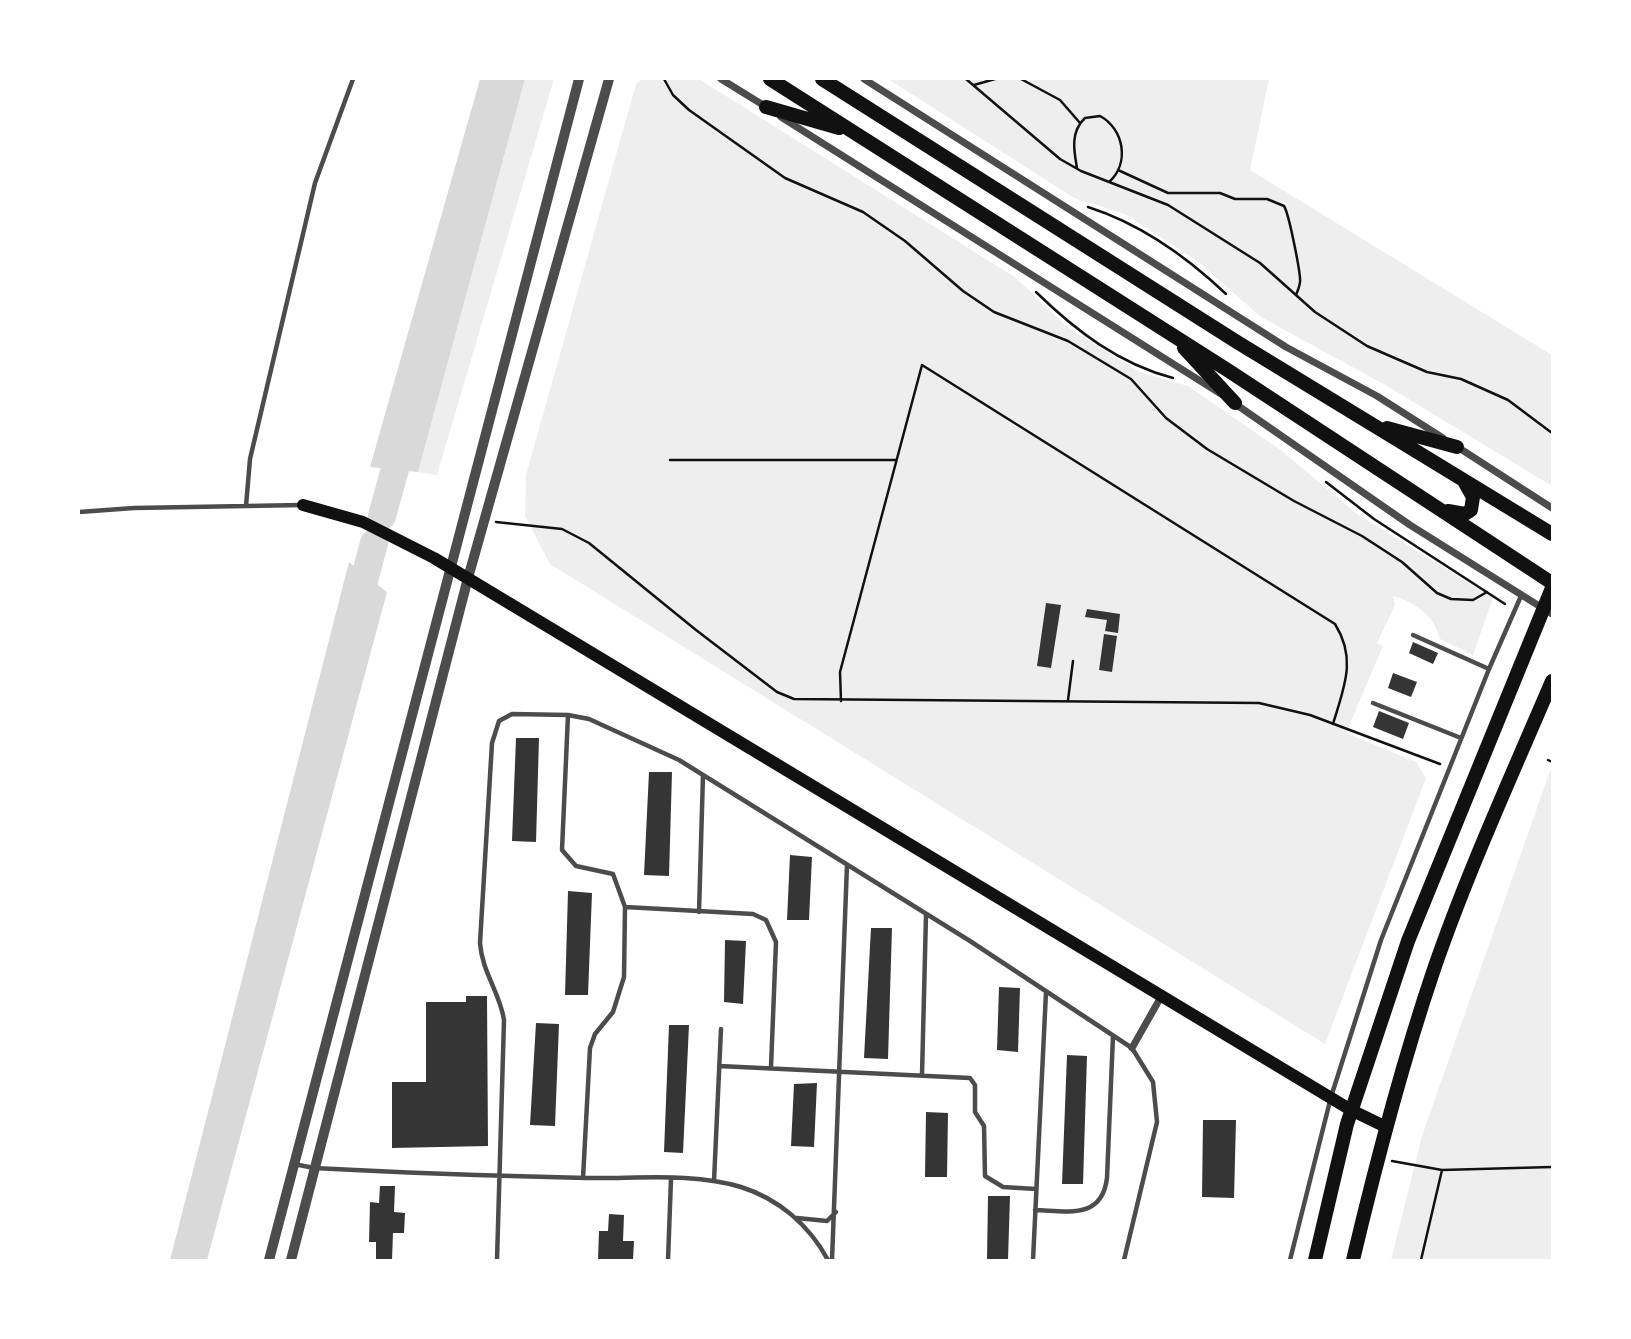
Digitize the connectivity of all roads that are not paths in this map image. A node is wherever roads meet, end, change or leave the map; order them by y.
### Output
1 (353, 79) edge
2 (579, 79) edge
3 (609, 79) edge
4 (721, 79) edge
5 (770, 79) edge
6 (822, 79) edge
7 (864, 79) edge
8 (766, 107) junction
9 (856, 134) junction
10 (1174, 336) junction
11 (1234, 403) junction
12 (1373, 425) junction
13 (1457, 447) junction
14 (1464, 480) junction
15 (303, 505) joint
16 (246, 506) junction
17 (1552, 508) edge
18 (1440, 509) junction
19 (79, 512) edge
20 (1552, 534) edge
21 (451, 568) junction
22 (468, 578) junction
23 (1552, 586) edge
24 (1522, 595) junction
25 (1548, 611) edge
26 (1413, 635) dead end
27 (1489, 669) junction
28 (1552, 681) edge
29 (1373, 703) dead end
30 (568, 715) junction
31 (1461, 738) junction
32 (703, 774) junction
33 (847, 864) junction
34 (625, 907) junction
35 (699, 912) junction
36 (926, 914) junction
37 (1046, 991) junction
38 (1162, 995) junction
39 (721, 1029) dead end
40 (1113, 1035) junction
41 (1132, 1048) junction
42 (719, 1066) junction
43 (771, 1067) junction
44 (841, 1071) junction
45 (922, 1075) junction
46 (1331, 1097) junction
47 (1351, 1110) junction
48 (1386, 1128) junction
49 (294, 1164) junction
50 (314, 1168) junction
51 (500, 1176) junction
52 (583, 1178) junction
53 (671, 1179) junction
54 (715, 1181) junction
55 (1036, 1189) junction
56 (1035, 1210) junction
57 (836, 1211) junction
58 (796, 1218) junction
59 (269, 1260) edge
60 (291, 1260) edge
61 (498, 1260) edge
62 (668, 1260) edge
63 (830, 1260) edge
64 (1033, 1260) edge
65 (1124, 1260) edge
66 (1290, 1260) edge
67 (1315, 1260) edge
68 (1353, 1260) edge

1 - 16 lane
2 - 21 street
3 - 22 street
4 - 8 street
5 - 9 main road
6 - 12 main road
7 - 13 street
8 - 9 main road
8 - 11 street
9 - 10 main road
10 - 11 main road
10 - 18 main road
11 - 24 street
12 - 13 main road
12 - 14 main road
13 - 17 street
14 - 18 main road
14 - 20 main road
15 - 16 lane
15 - 21 main road
16 - 19 lane
18 - 23 main road
21 - 22 main road
21 - 49 street
22 - 38 main road
22 - 50 street
23 - 25 main road
24 - 25 street
24 - 27 lane
25 - 47 main road
26 - 27 lane
27 - 31 lane
28 - 48 main road
29 - 31 lane
30 - 32 lane
30 - 34 lane
30 - 51 lane
31 - 46 lane
32 - 33 lane
32 - 35 lane
33 - 36 lane
33 - 44 lane
34 - 35 lane
34 - 52 lane
35 - 43 lane
36 - 37 lane
36 - 45 lane
37 - 40 lane
37 - 55 lane
38 - 41 street
38 - 46 main road
39 - 42 lane
40 - 41 lane
40 - 56 lane
41 - 65 lane
42 - 43 lane
42 - 54 lane
43 - 44 lane
44 - 45 lane
44 - 57 lane
45 - 55 lane
46 - 47 main road
46 - 66 lane
47 - 48 main road
47 - 67 main road
48 - 68 main road
49 - 50 lane
49 - 59 street
50 - 51 lane
50 - 60 street
51 - 52 lane
51 - 61 lane
52 - 53 lane
53 - 54 lane
53 - 62 lane
54 - 58 lane
55 - 56 lane
56 - 64 lane
57 - 58 lane
57 - 63 lane
58 - 63 lane

